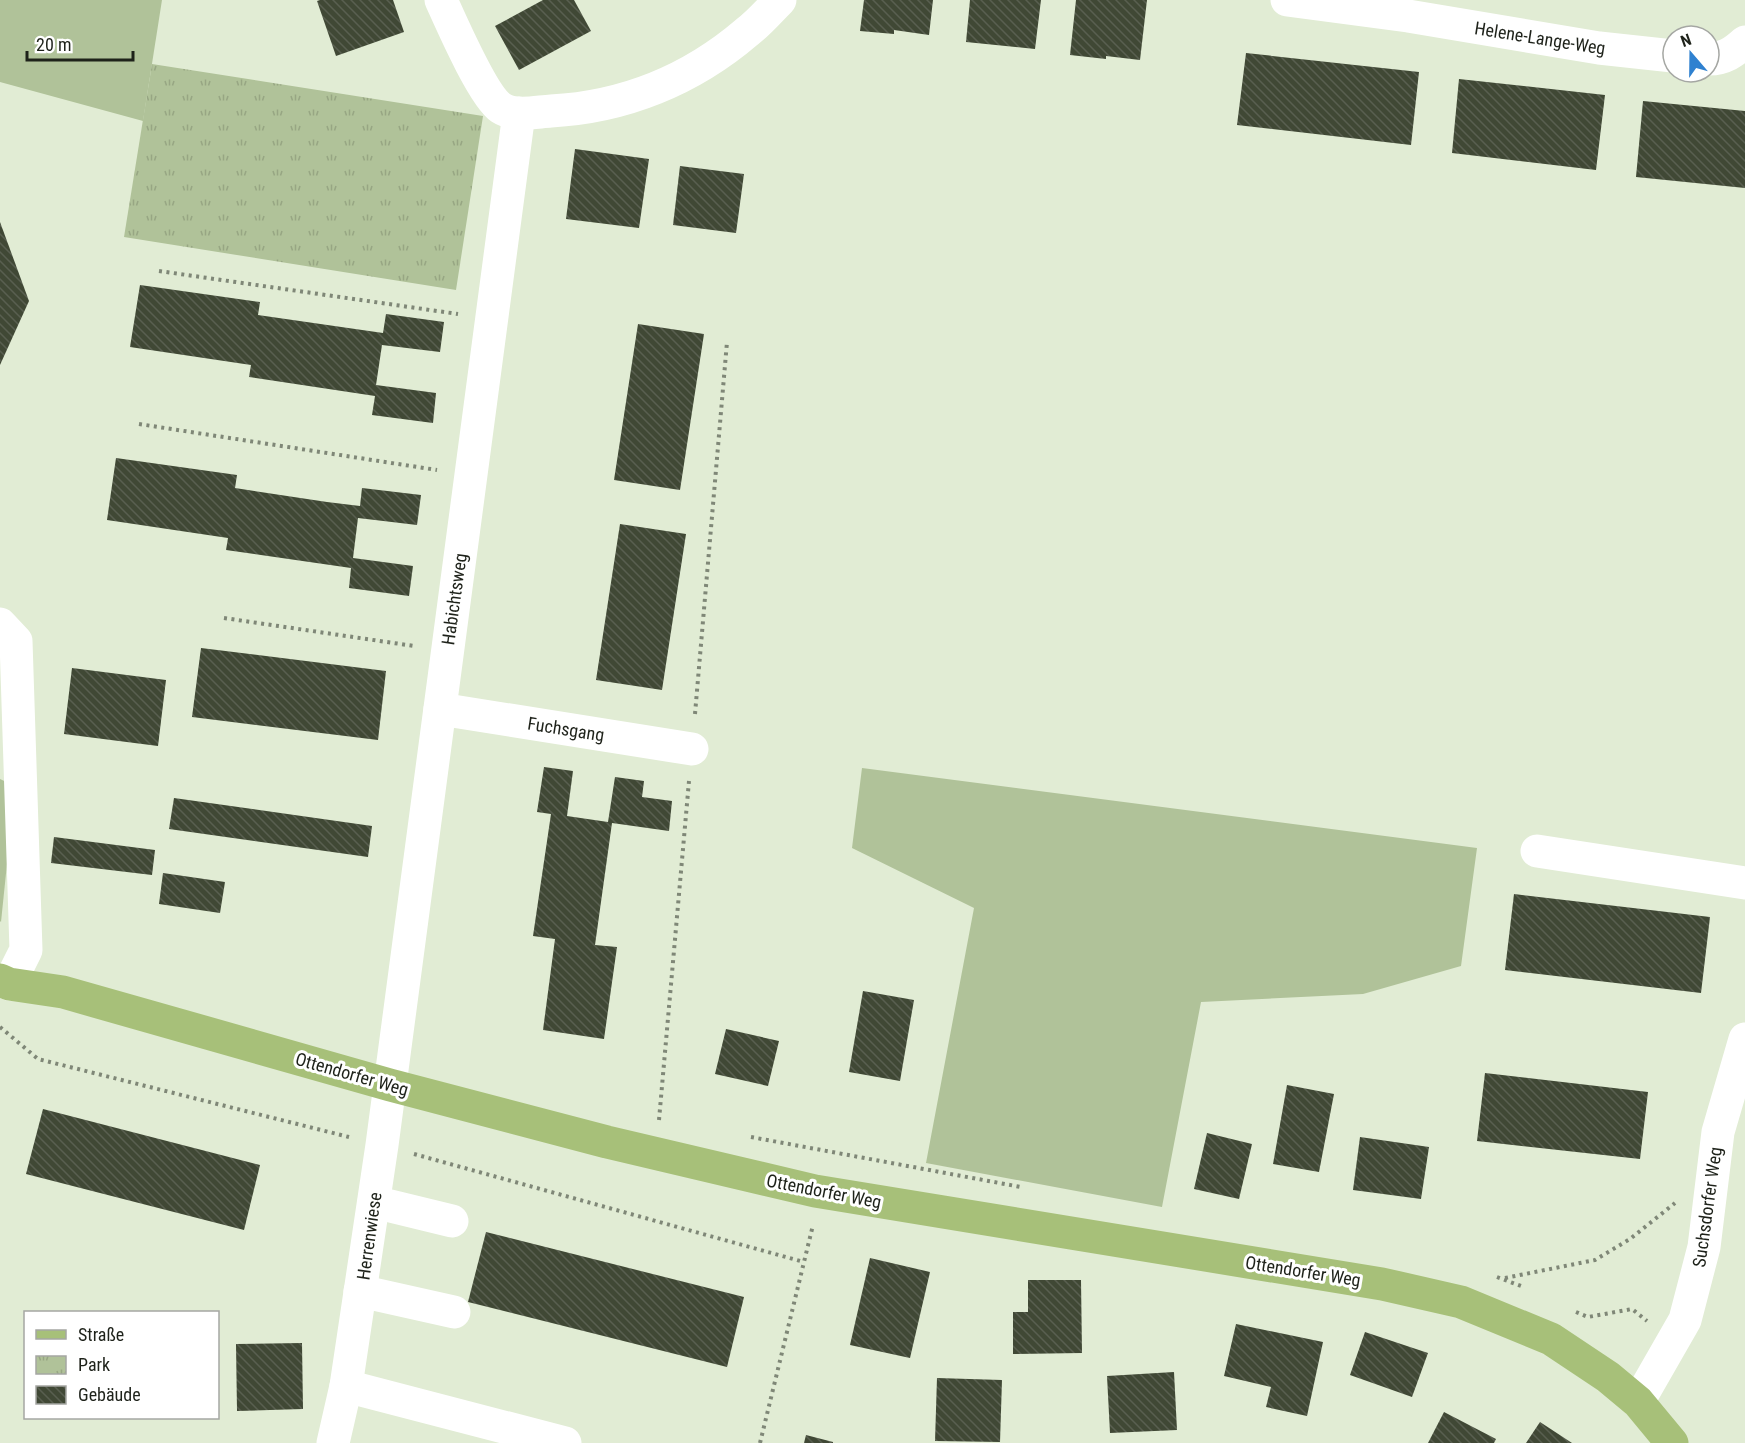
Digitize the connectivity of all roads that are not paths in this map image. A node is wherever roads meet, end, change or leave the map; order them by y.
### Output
1 (441, 0) edge
2 (780, 0) edge
3 (1287, 0) edge
4 (1412, 8) edge
5 (1745, 42) edge
6 (1661, 55) edge
7 (1721, 59) edge
8 (519, 113) junction
9 (0, 624) edge
10 (440, 710) junction
11 (692, 749) dead end
12 (1537, 851) dead end
13 (1745, 883) edge
14 (4, 982) edge
15 (1745, 1039) edge
16 (390, 1085) junction
17 (1737, 1092) edge
18 (374, 1202) junction
19 (452, 1221) dead end
20 (360, 1291) junction
21 (454, 1312) dead end
22 (346, 1386) junction
23 (1638, 1402) junction
24 (333, 1443) edge
25 (565, 1443) edge
26 (1672, 1443) edge

1 - 8 street
2 - 8 street
3 - 4 street, Helene-Lange-Weg
4 - 6 street, Helene-Lange-Weg
5 - 7 street
8 - 10 street, Habichtsweg
9 - 14 street
10 - 11 street, Fuchsgang
10 - 16 street, Habichtsweg
12 - 13 street
14 - 16 main road, Ottendorfer Weg
15 - 17 street, Suchsdorfer Weg
16 - 18 street, Herrenwiese
16 - 23 main road, Ottendorfer Weg
17 - 23 street, Suchsdorfer Weg
18 - 19 street
18 - 20 street, Herrenwiese
20 - 21 street
20 - 22 street, Herrenwiese
22 - 24 street, Herrenwiese
22 - 25 street
23 - 26 main road, Ottendorfer Weg

